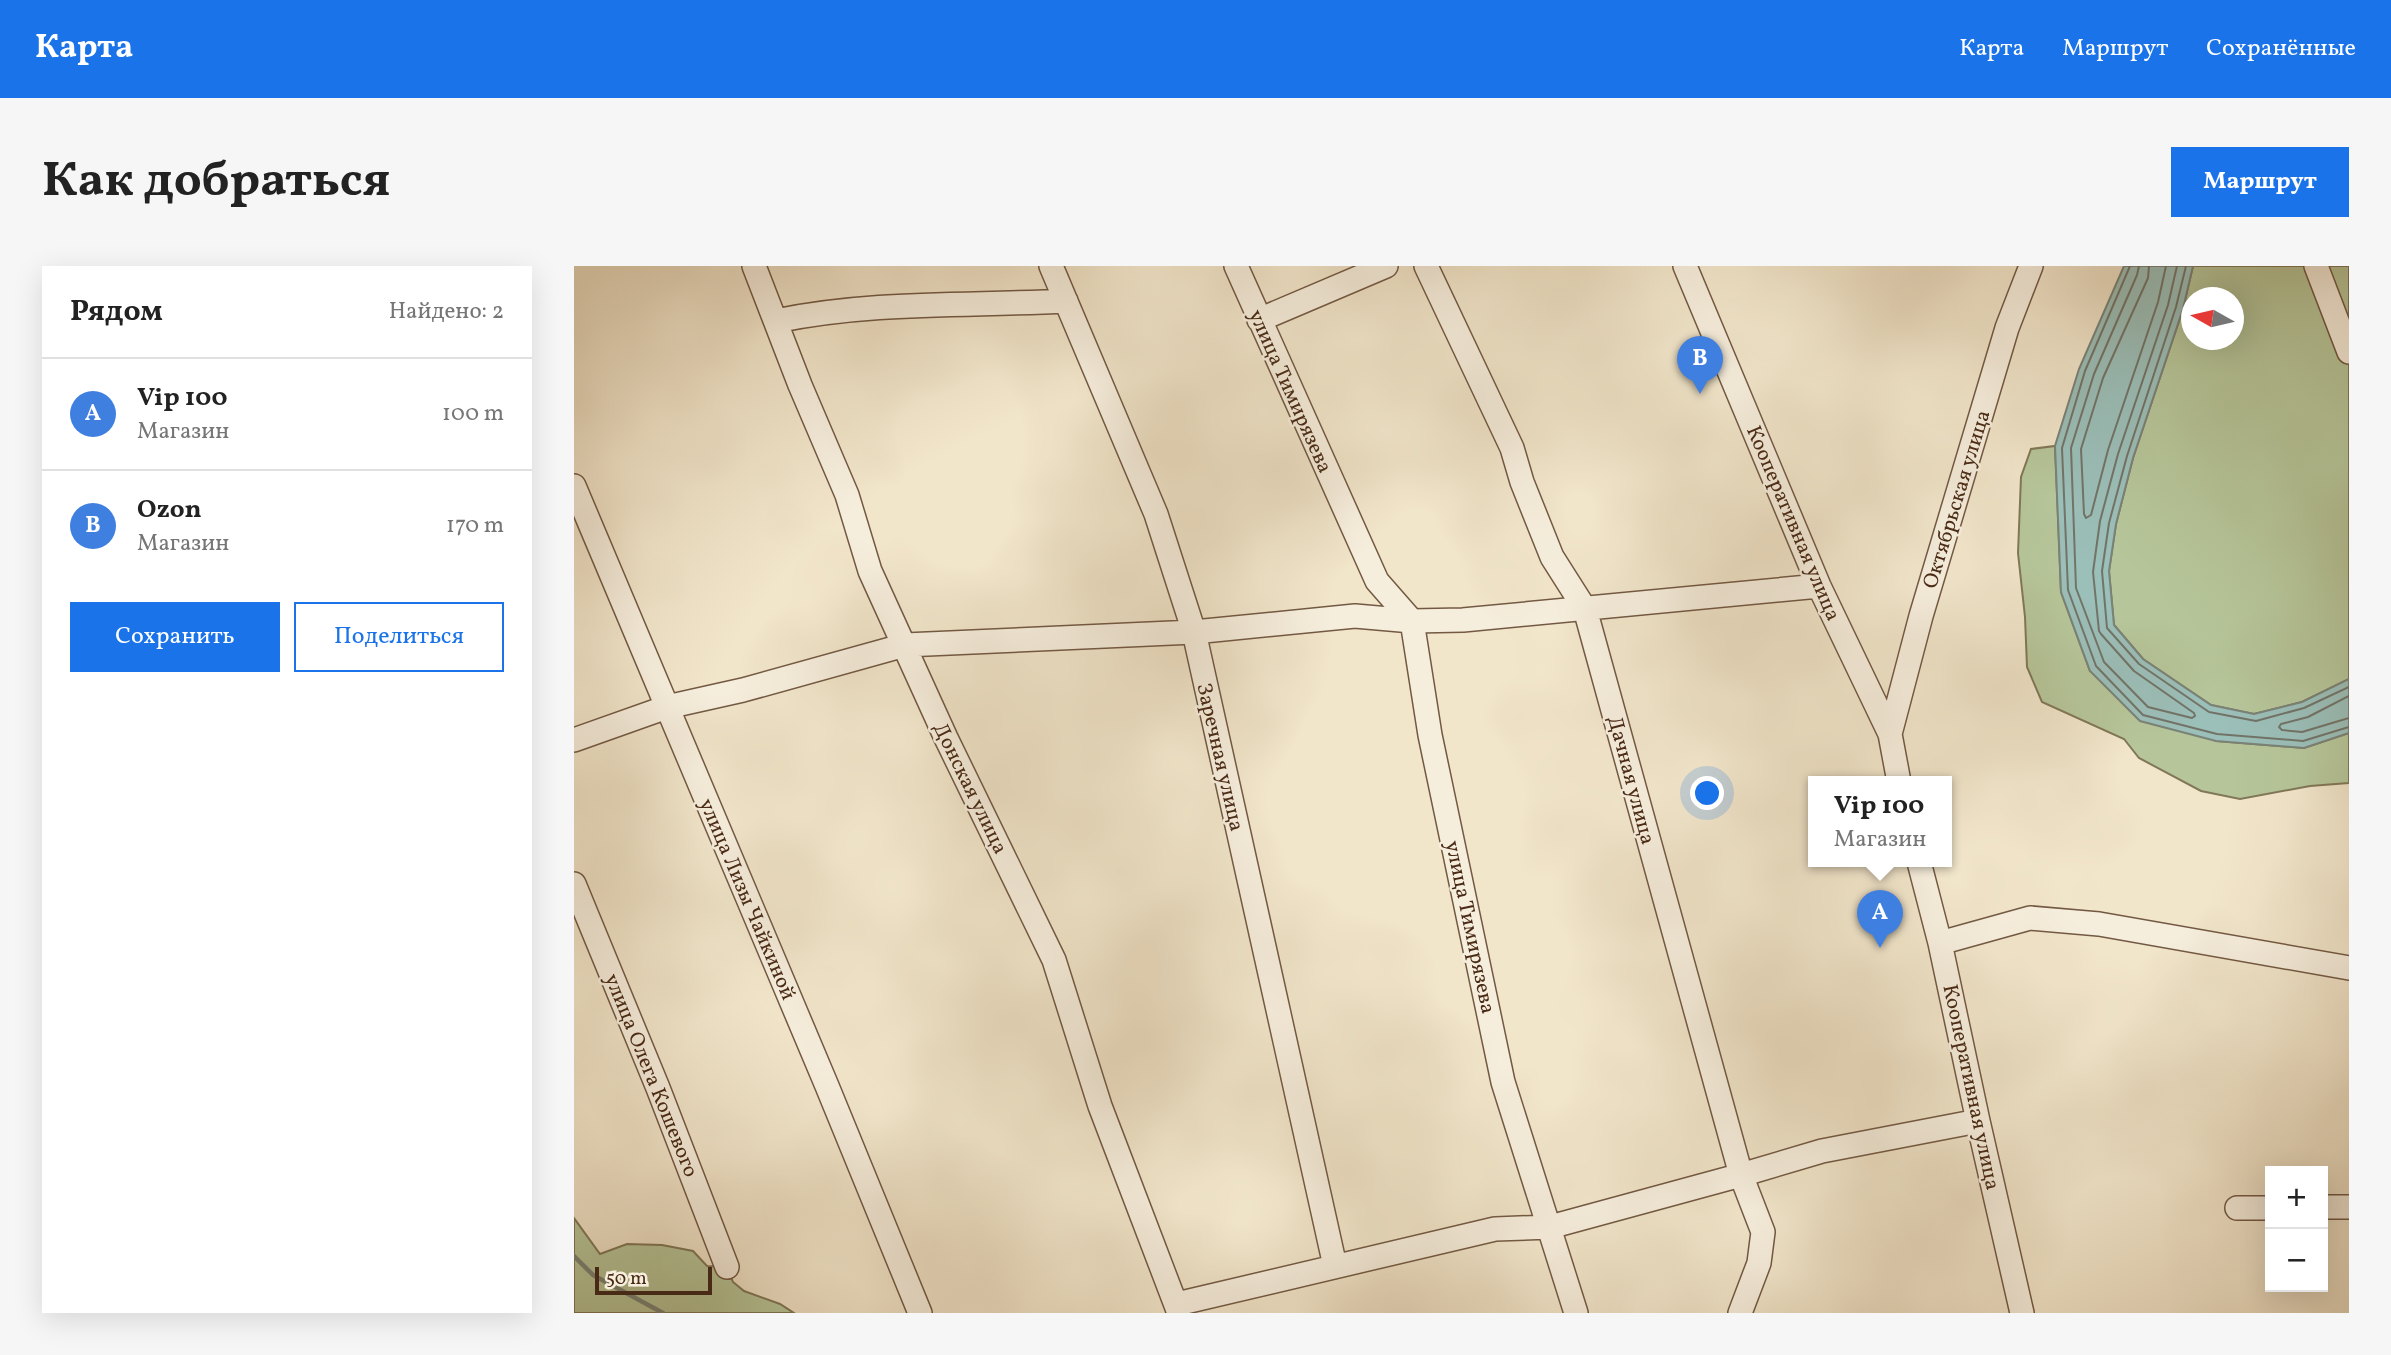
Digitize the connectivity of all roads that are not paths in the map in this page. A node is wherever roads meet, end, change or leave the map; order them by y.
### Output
1 (754, 266) edge
2 (1051, 266) edge
3 (1236, 266) edge
4 (1386, 266) edge
5 (1426, 266) edge
6 (1685, 266) edge
7 (2031, 266) edge
8 (2316, 266) edge
9 (1066, 301) junction
10 (1259, 320) junction
11 (776, 321) junction
12 (2349, 352) edge
13 (574, 486) edge
14 (1819, 586) junction
15 (1585, 610) junction
16 (1412, 621) junction
17 (1194, 632) junction
18 (905, 645) junction
19 (667, 707) junction
20 (1890, 734) junction
21 (574, 740) edge
22 (1898, 776) edge
23 (1921, 867) edge
24 (574, 884) edge
25 (1940, 943) junction
26 (2349, 968) edge
27 (1978, 1121) junction
28 (1741, 1175) junction
29 (2328, 1207) edge
30 (2349, 1207) edge
31 (2237, 1208) dead end
32 (2265, 1208) edge
33 (1550, 1227) junction
34 (1335, 1266) junction
35 (727, 1267) dead end
36 (1178, 1308) edge
37 (920, 1313) edge
38 (1576, 1313) edge
39 (1740, 1313) edge
40 (2022, 1313) edge

1 - 11 street, Донская улица
2 - 9 street, Заречная улица
3 - 10 street, улица Тимирязева
4 - 10 street
5 - 15 street, Дачная улица
6 - 14 street, Кооперативная улица
7 - 20 street, Октябрьская улица
8 - 12 street
9 - 11 street
9 - 17 street, Заречная улица
10 - 16 street, улица Тимирязева
11 - 18 street, Донская улица
13 - 19 street, улица Лизы Чайкиной
14 - 15 street
14 - 20 street, Кооперативная улица
15 - 16 street
15 - 28 street, Дачная улица
16 - 17 street
16 - 33 street, улица Тимирязева
17 - 18 street
17 - 34 street, Заречная улица
18 - 19 street
18 - 36 street, Донская улица
19 - 21 street
19 - 37 street, улица Лизы Чайкиной
20 - 22 street, Кооперативная улица
23 - 25 street, Кооперативная улица
24 - 35 street, улица Олега Кошевого
25 - 26 street
25 - 27 street, Кооперативная улица
27 - 28 street
27 - 40 street, Кооперативная улица
28 - 33 street
28 - 39 street, Дачная улица
29 - 30 street
31 - 32 street
33 - 34 street
33 - 38 street, улица Тимирязева
34 - 36 street

